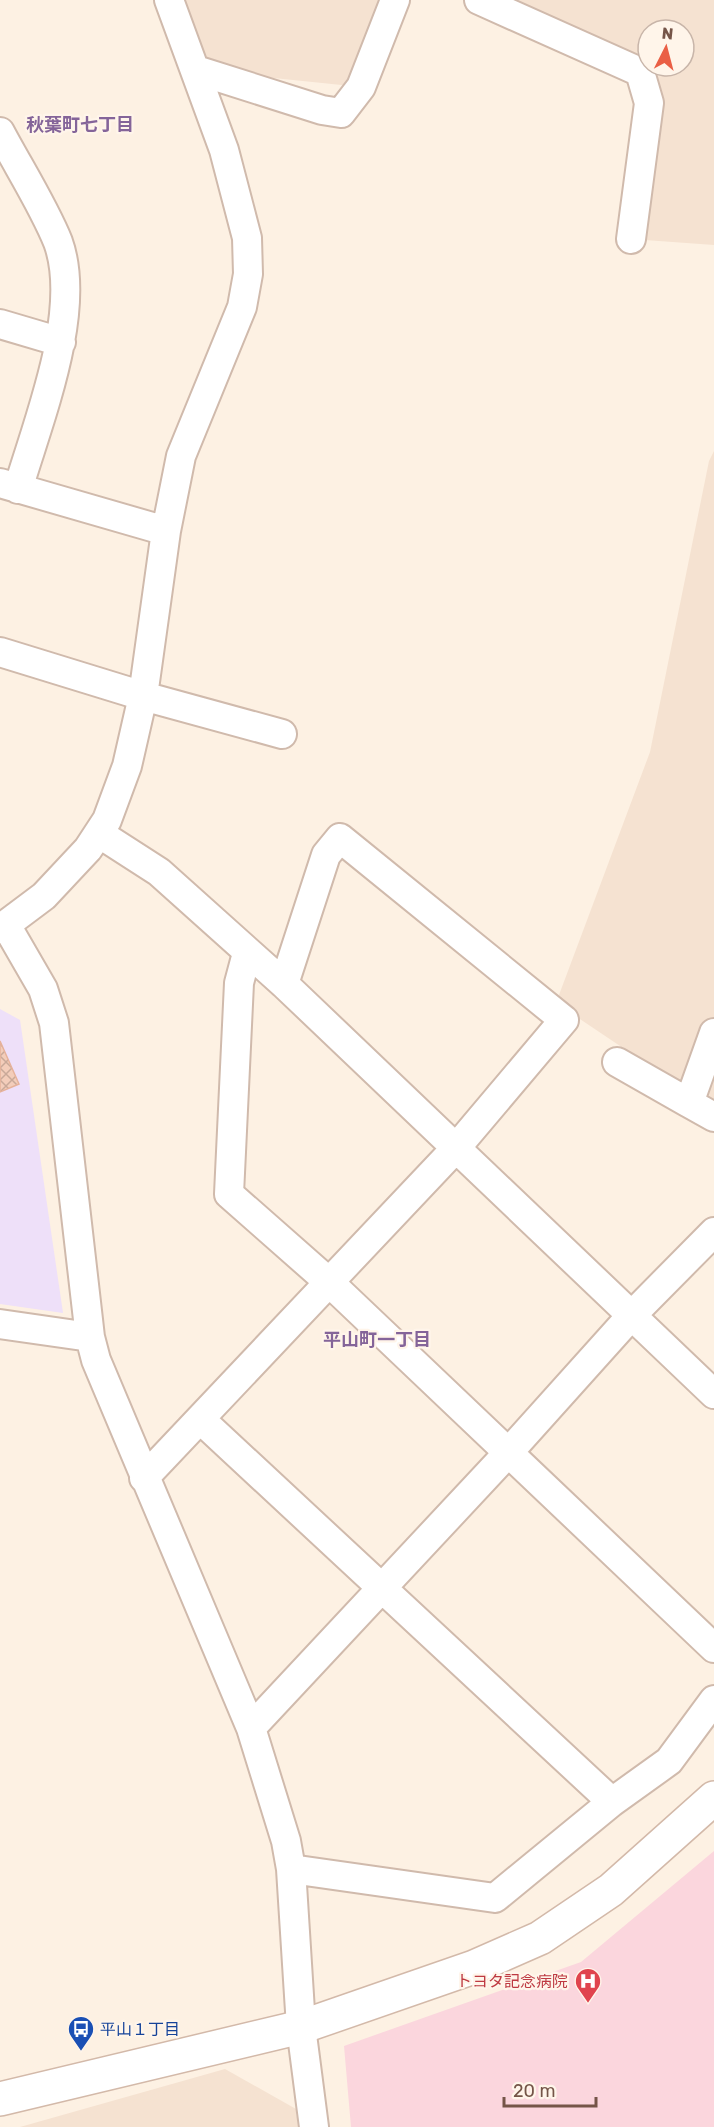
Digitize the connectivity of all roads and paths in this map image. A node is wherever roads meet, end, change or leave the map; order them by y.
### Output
1 (169, 0) edge
2 (395, 0) edge
3 (479, 0) edge
4 (196, 70) junction
5 (0, 132) edge
6 (631, 239) dead end
7 (0, 324) edge
8 (61, 342) junction
9 (9, 486) edge
10 (165, 531) junction
11 (5, 663) edge
12 (143, 696) junction
13 (282, 734) dead end
14 (100, 834) junction
15 (3, 927) edge
16 (247, 952) junction
17 (284, 984) junction
18 (714, 1033) edge
19 (617, 1062) dead end
20 (689, 1103) junction
21 (714, 1117) edge
22 (456, 1148) junction
23 (714, 1232) edge
24 (330, 1283) junction
25 (631, 1316) junction
26 (0, 1324) edge
27 (90, 1337) junction
28 (714, 1394) edge
29 (200, 1419) junction
30 (508, 1453) junction
31 (144, 1478) junction
32 (382, 1588) junction
33 (714, 1648) edge
34 (714, 1700) edge
35 (251, 1728) junction
36 (714, 1798) edge
37 (612, 1802) junction
38 (291, 1869) junction
39 (301, 2027) junction
40 (0, 2099) edge
41 (314, 2127) edge

1 - 4 street
2 - 4 street
3 - 6 street
4 - 10 street
5 - 8 street
7 - 8 street
8 - 9 street
9 - 10 street
10 - 12 street
11 - 12 street
12 - 13 street
12 - 14 street
14 - 15 street
14 - 16 street
15 - 27 street
16 - 17 street
16 - 24 street
17 - 22 street
17 - 22 street
18 - 20 street
19 - 20 street
20 - 21 street
22 - 24 street
22 - 25 street
23 - 25 street
24 - 29 street
24 - 30 street
25 - 28 street
25 - 30 street
26 - 27 street
27 - 31 street
29 - 31 street
29 - 32 street
30 - 32 street
30 - 33 street
31 - 35 street
32 - 35 street
32 - 37 street
34 - 37 street
35 - 38 street
36 - 39 street
37 - 38 street
38 - 39 street
39 - 40 street
39 - 41 street

